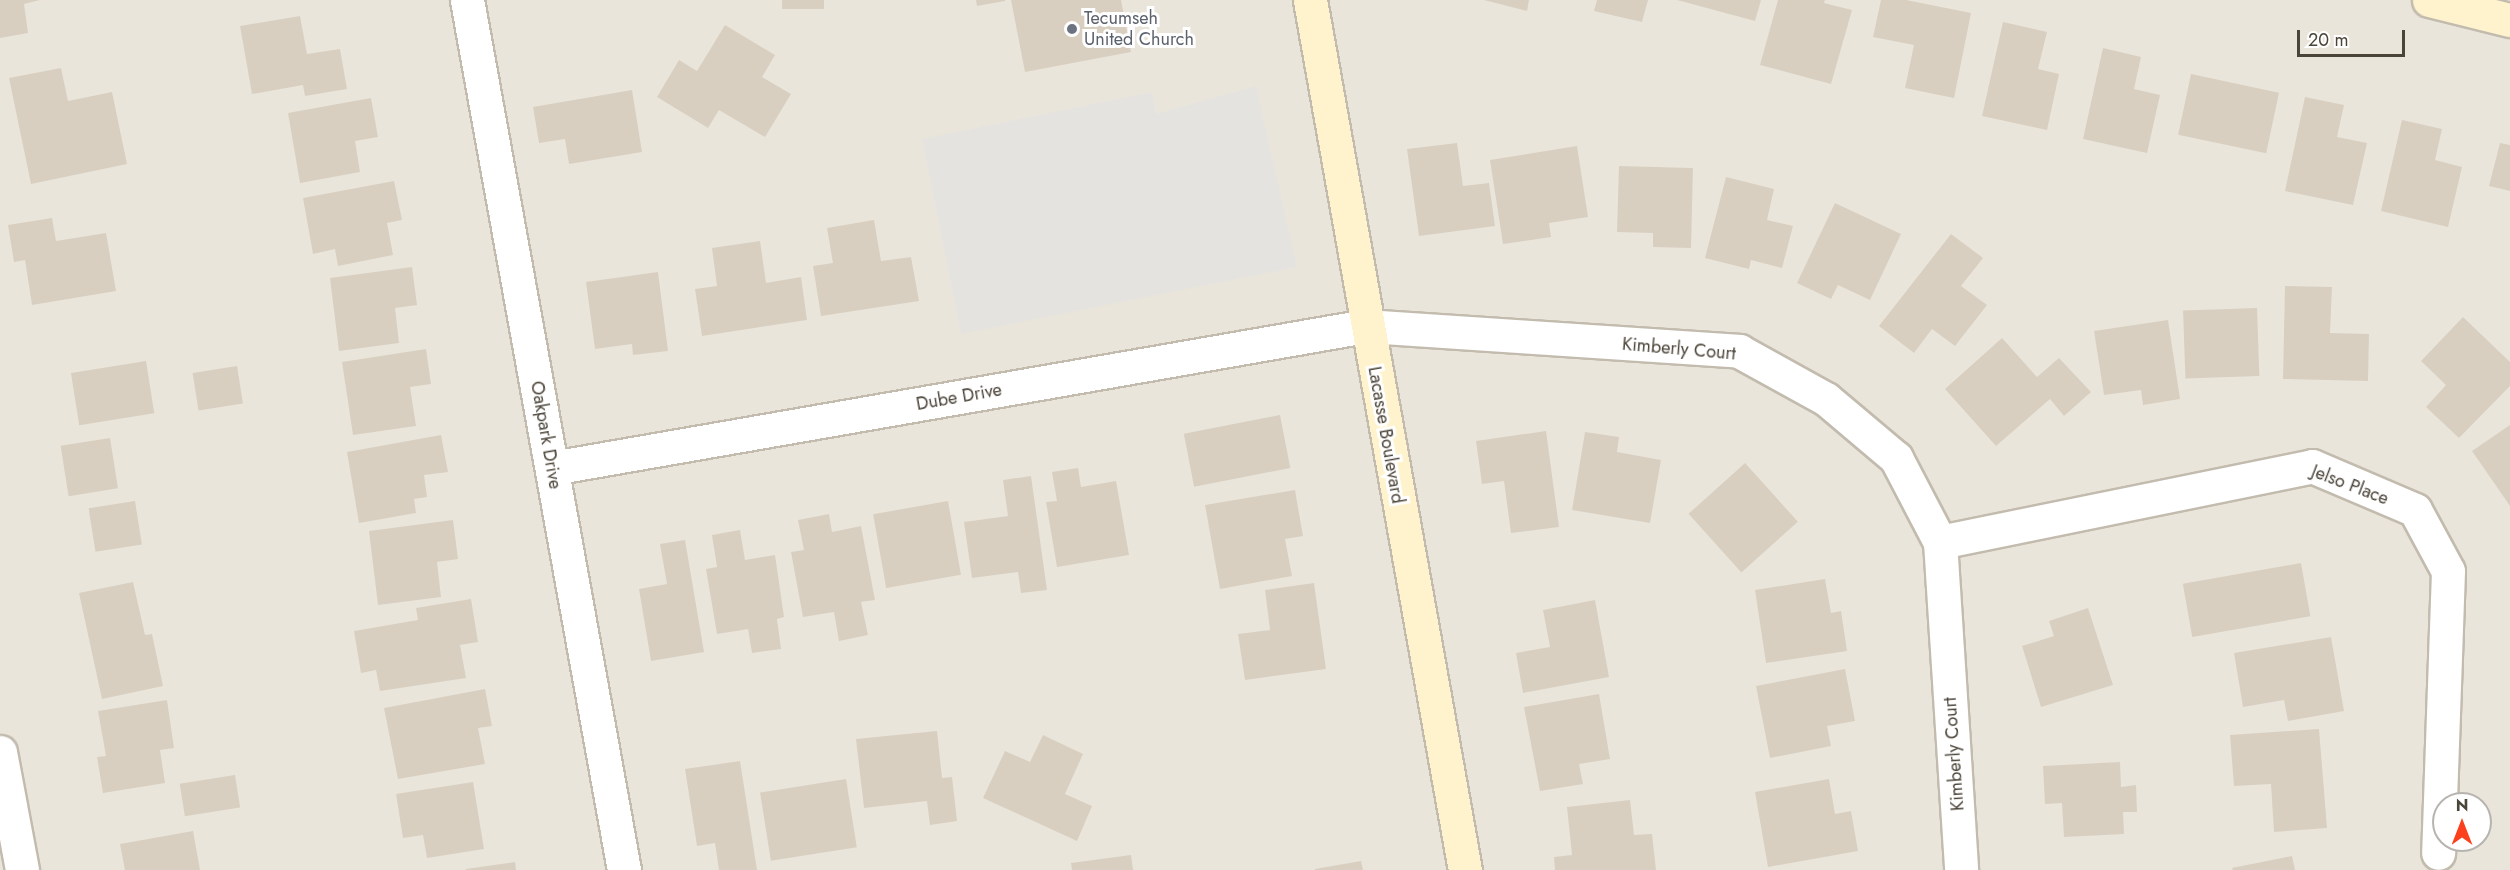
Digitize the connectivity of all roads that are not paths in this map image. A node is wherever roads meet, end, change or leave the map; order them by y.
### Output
1 (467, 0) edge
2 (1310, 0) edge
3 (2429, 0) edge
4 (2495, 11) edge
5 (1366, 326) junction
6 (552, 468) junction
7 (1940, 542) junction
8 (0, 752) edge
9 (2438, 853) dead end
10 (22, 870) edge
11 (624, 870) edge
12 (1465, 870) edge
13 (1962, 870) edge

1 - 6 street, Oakpark Drive
2 - 5 street, Lacasse Boulevard
3 - 4 street
5 - 6 street, Dube Drive
5 - 7 street, Kimberly Court
5 - 12 street, Lacasse Boulevard
6 - 11 street, Oakpark Drive
7 - 9 street, Jelso Place
7 - 13 street, Kimberly Court
8 - 10 street

